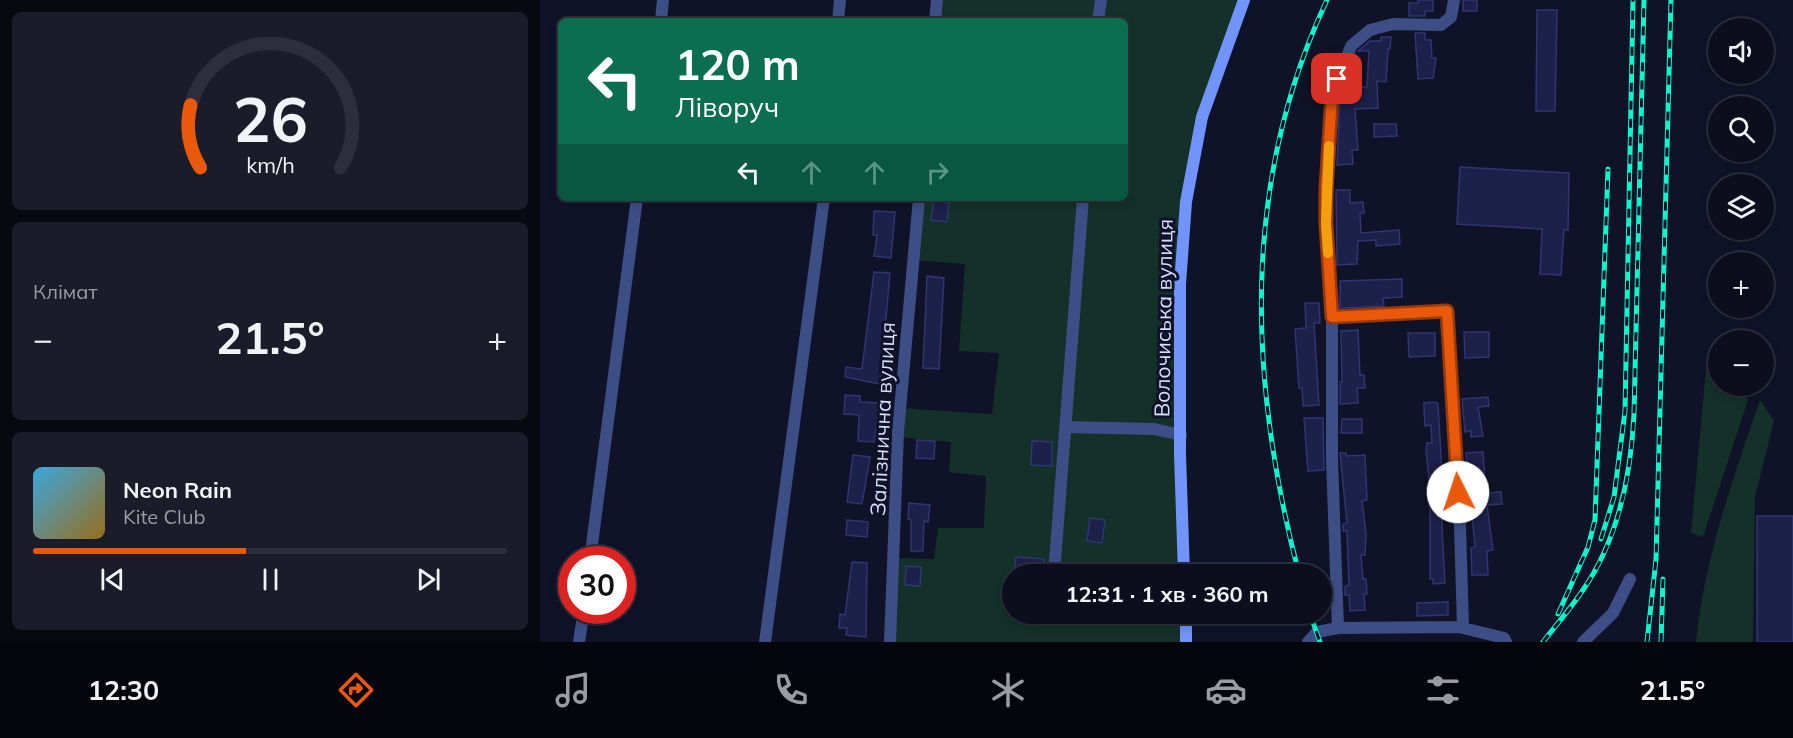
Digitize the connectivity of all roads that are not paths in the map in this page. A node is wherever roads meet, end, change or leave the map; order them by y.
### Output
1 (663, 0) edge
2 (840, 0) edge
3 (937, 0) edge
4 (1101, 0) edge
5 (1244, 0) edge
6 (1454, 0) edge
7 (661, 18) edge
8 (838, 18) edge
9 (935, 18) edge
10 (1098, 18) edge
11 (637, 201) edge
12 (824, 201) edge
13 (919, 201) edge
14 (1083, 201) edge
15 (1332, 317) junction
16 (1066, 427) junction
17 (1180, 435) junction
18 (592, 546) edge
19 (1055, 564) edge
20 (1184, 564) edge
21 (1630, 579) dead end
22 (582, 624) edge
23 (1186, 624) edge
24 (1463, 627) junction
25 (1338, 628) junction
26 (579, 642) edge
27 (765, 642) edge
28 (890, 642) edge
29 (1186, 642) edge
30 (1308, 642) edge
31 (1506, 642) edge
32 (1583, 642) edge

1 - 7 street
2 - 8 street
3 - 9 street
4 - 10 street
5 - 17 main road, Волочиська вулиця
6 - 15 street
11 - 18 street
12 - 27 street
13 - 28 street, Залізнична вулиця
14 - 16 street
15 - 24 street
15 - 25 street
16 - 17 street
16 - 19 street
17 - 20 main road, Волочиська вулиця
21 - 32 street
22 - 26 street
23 - 29 main road
24 - 25 street
24 - 31 street
25 - 30 street

